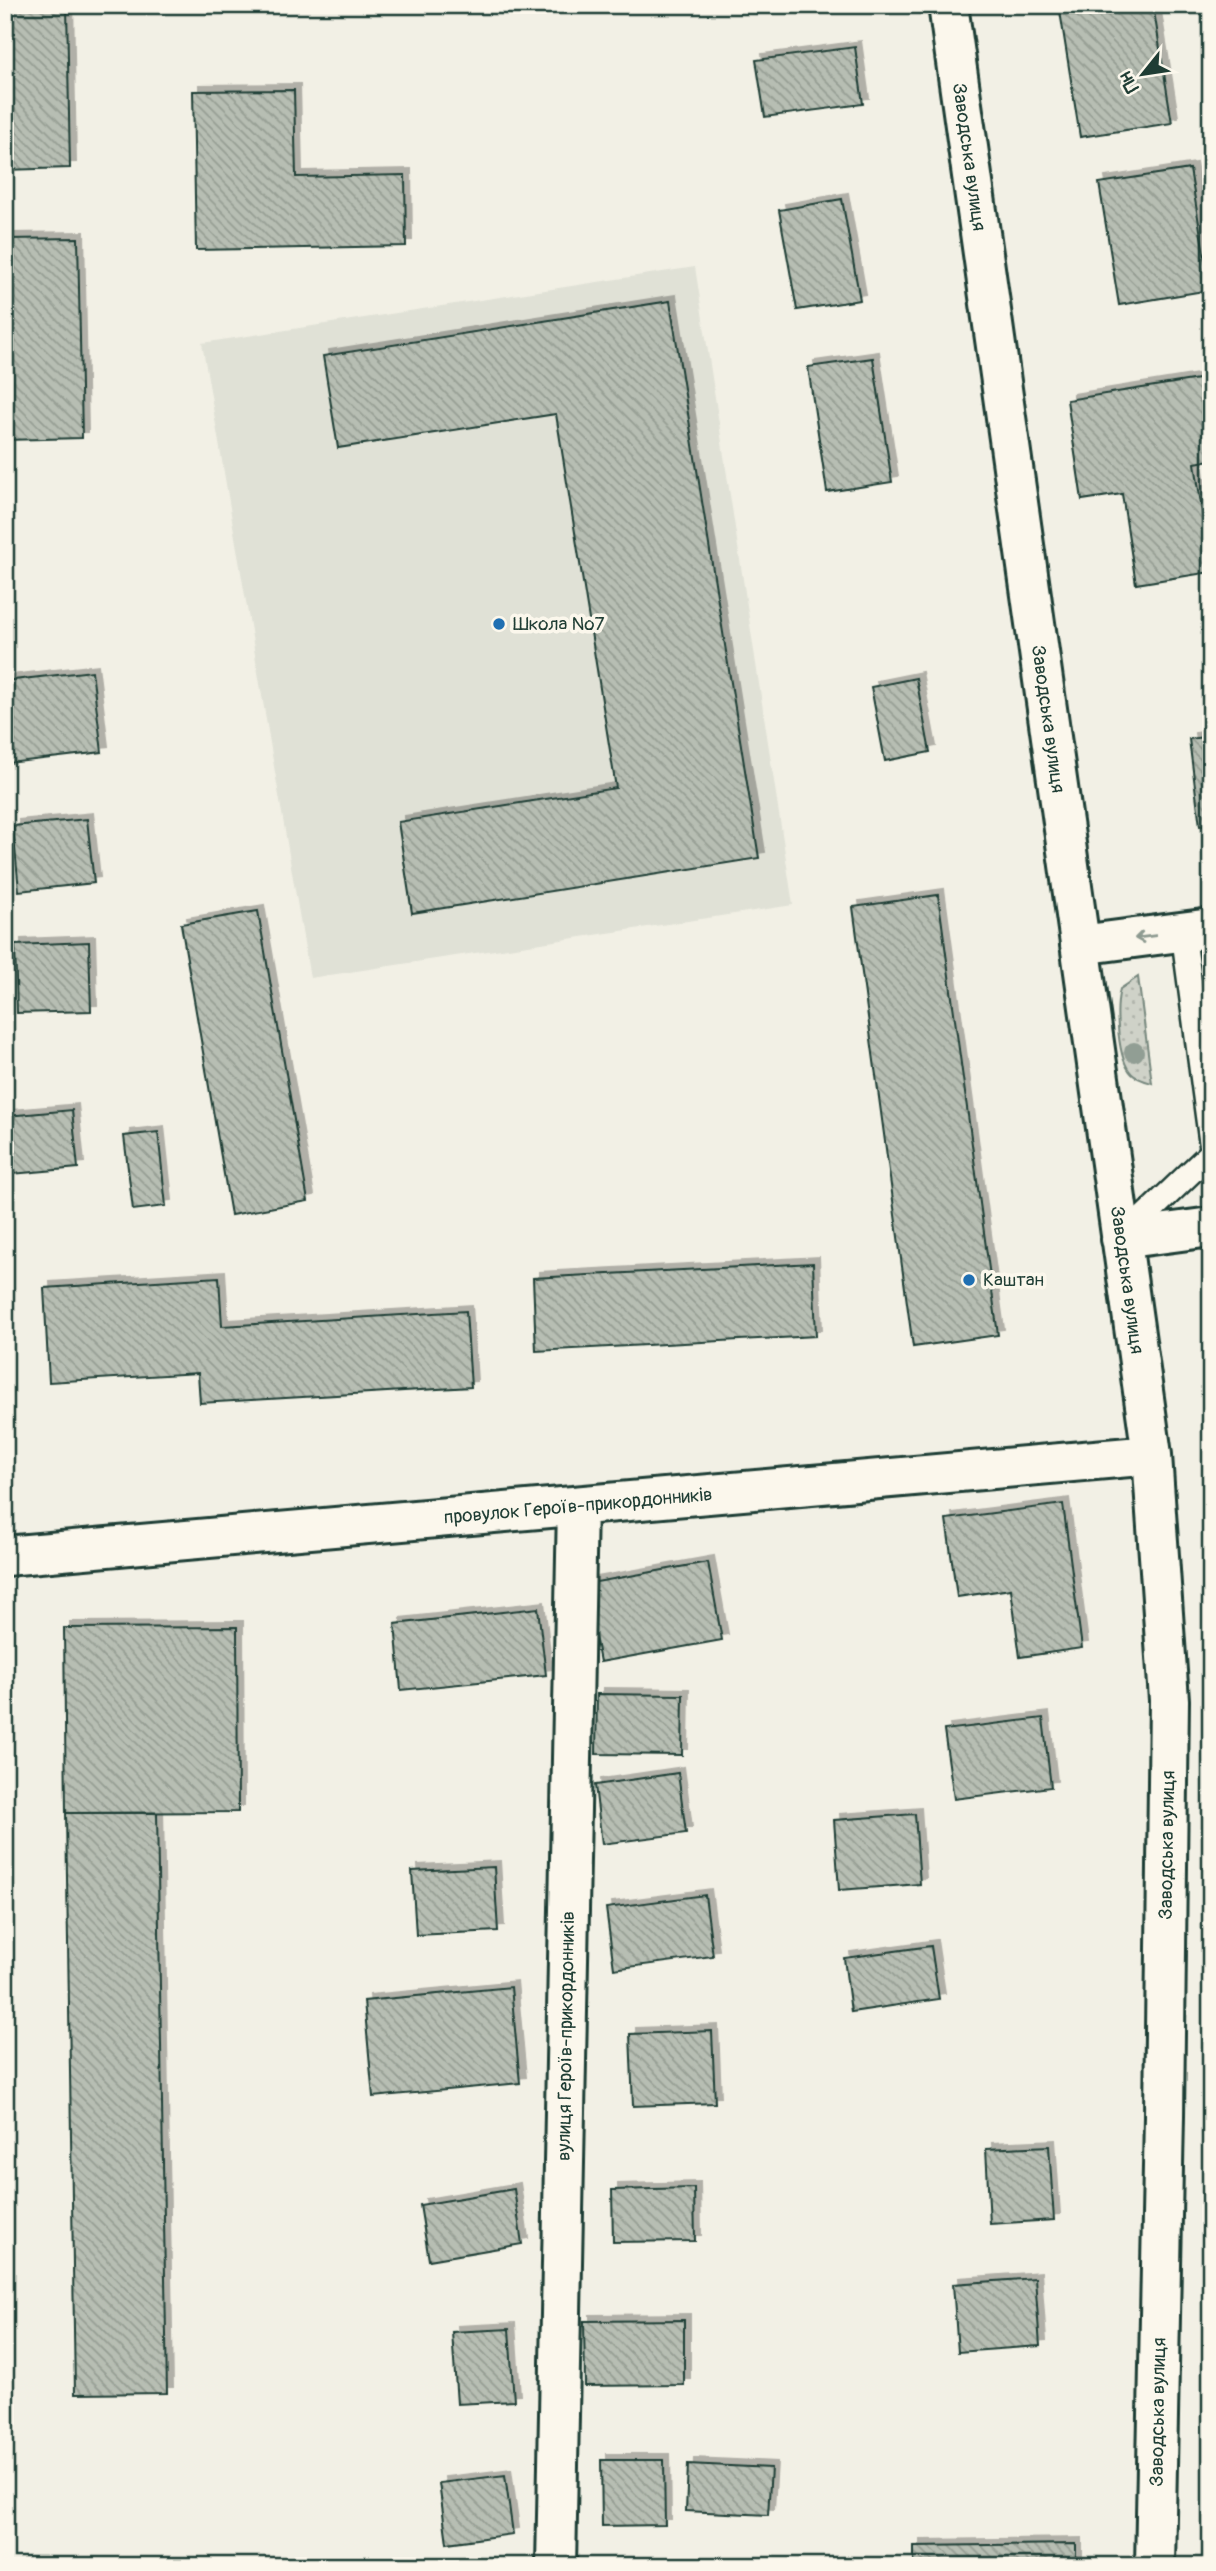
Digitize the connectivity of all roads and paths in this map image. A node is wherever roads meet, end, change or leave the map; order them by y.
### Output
1 (948, 5) edge
2 (1197, 930) edge
3 (1080, 945) junction
4 (1211, 1142) edge
5 (1211, 1153) edge
6 (1211, 1227) edge
7 (1121, 1239) junction
8 (1152, 1455) junction
9 (577, 1506) junction
10 (5, 1556) edge
11 (556, 2566) edge
12 (1155, 2566) edge

1 - 3 street, Заводська вулиця
2 -> 3 street
2 - 4 lane
3 - 7 street, Заводська вулиця
5 - 7 lane
6 - 7 street
7 - 8 street, Заводська вулиця
8 - 9 street, провулок Героїв-прикордонників
8 - 12 street, Заводська вулиця
9 - 10 street, провулок Героїв-прикордонників
9 - 11 street, вулиця Героїв-прикордонників

